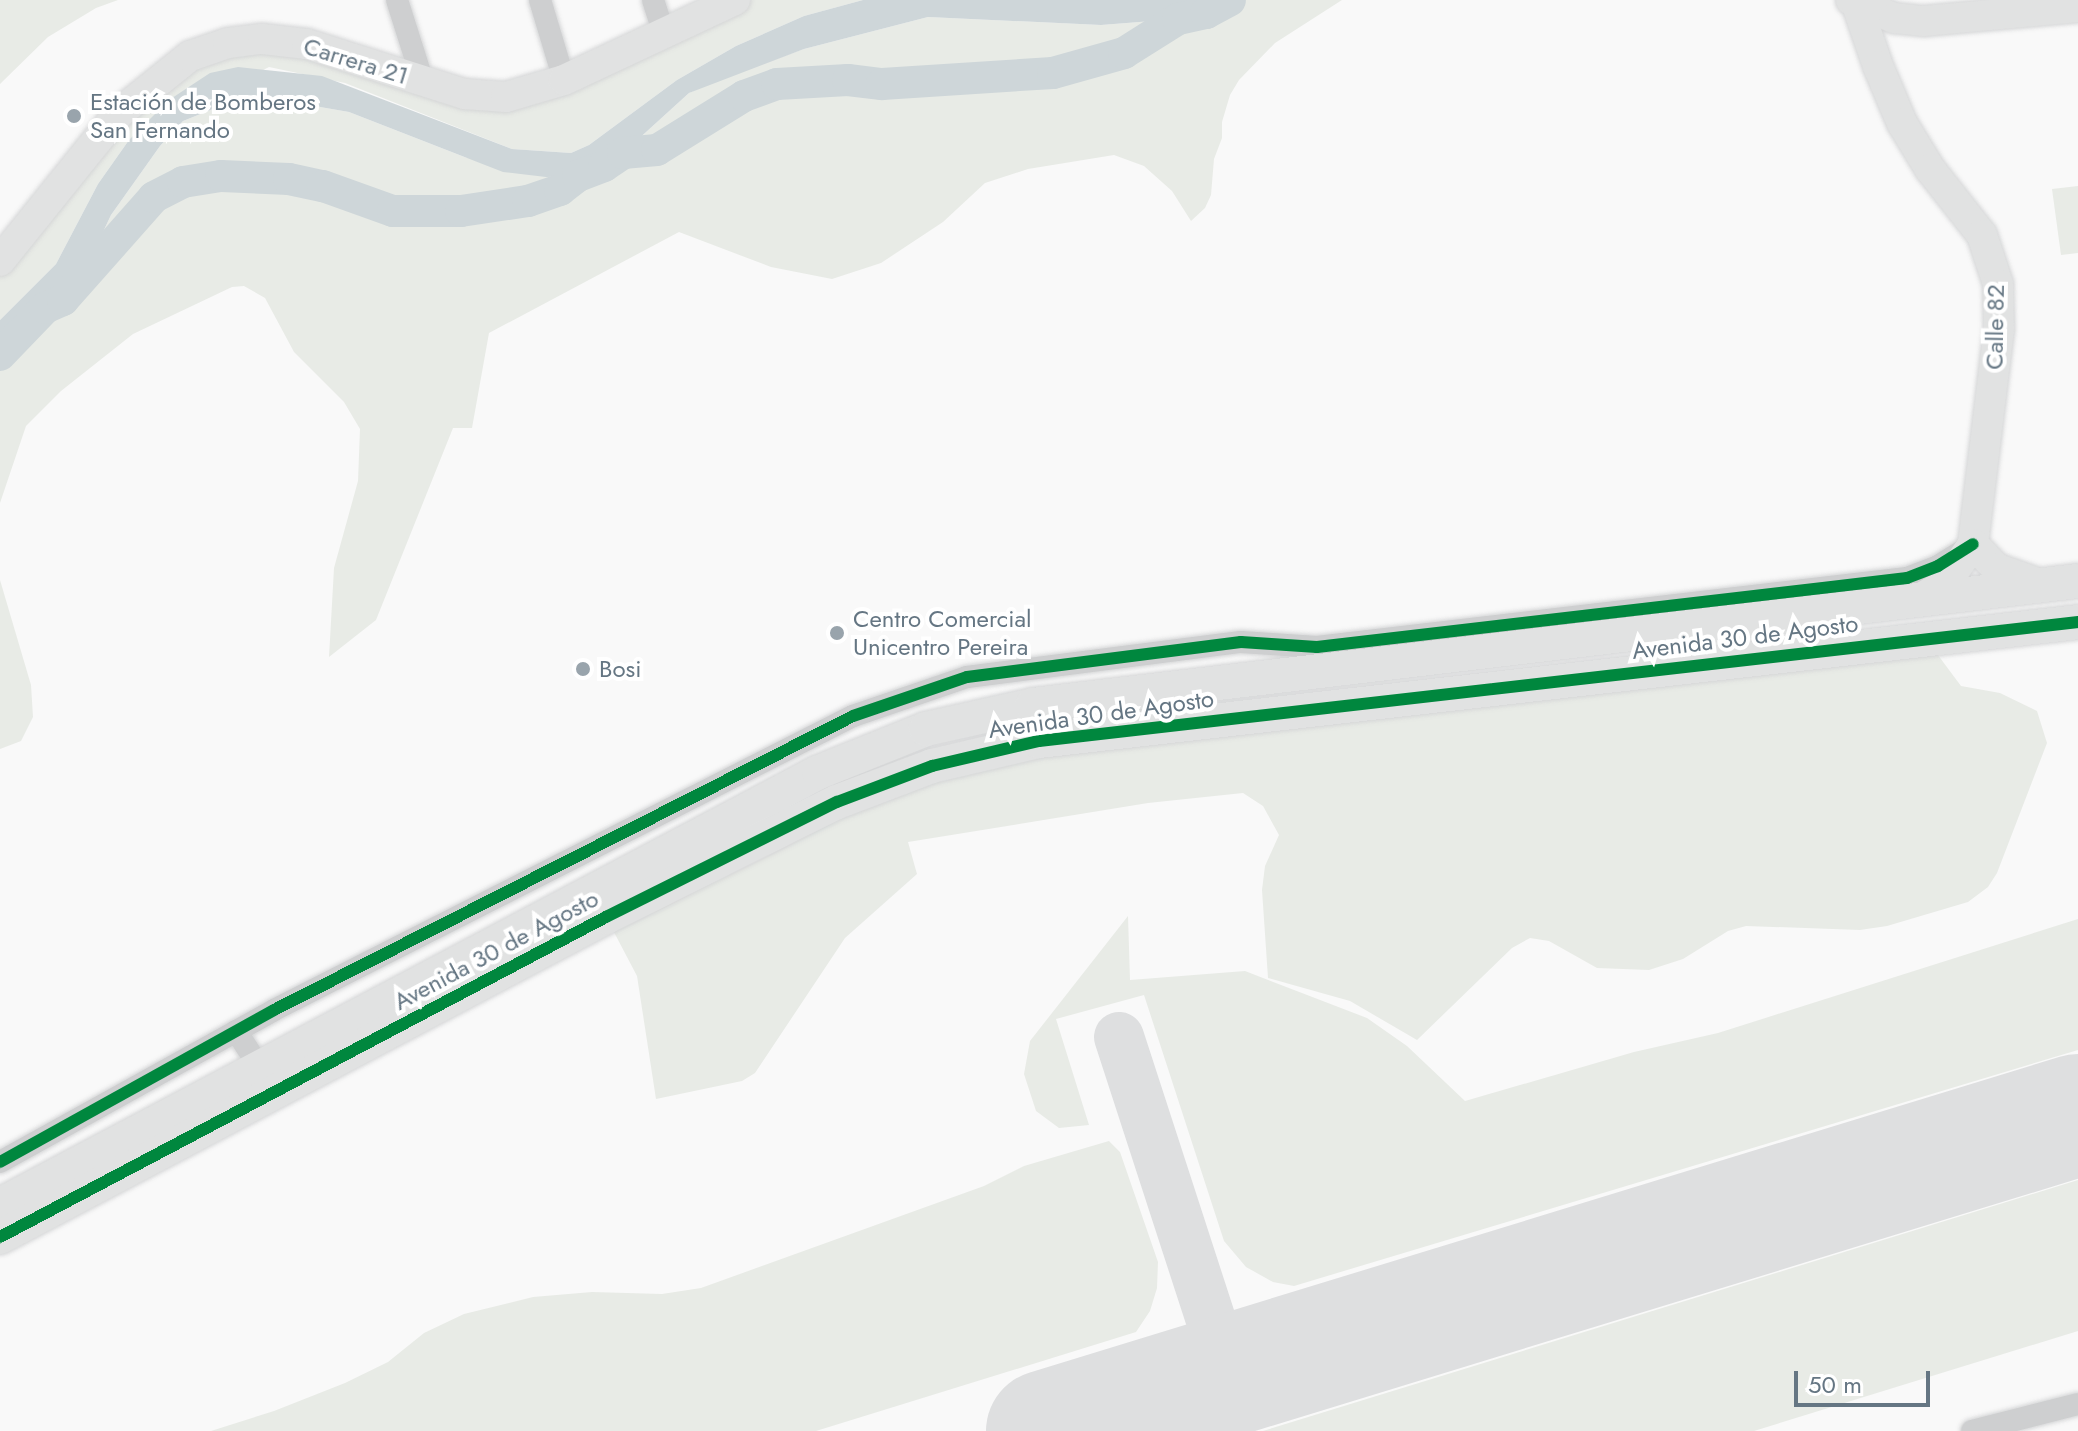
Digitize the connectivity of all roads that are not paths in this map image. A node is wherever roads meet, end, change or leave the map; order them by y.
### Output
1 (397, 0) edge
2 (540, 0) edge
3 (653, 0) edge
4 (735, 0) edge
5 (1854, 1) edge
6 (2078, 7) edge
7 (1939, 10) edge
8 (665, 36) junction
9 (564, 80) junction
10 (423, 82) junction
11 (0, 261) edge
12 (1973, 544) junction
13 (2078, 581) edge
14 (2045, 586) junction
15 (1918, 600) junction
16 (2078, 622) edge
17 (1320, 659) junction
18 (987, 674) junction
19 (977, 717) junction
20 (236, 1031) junction
21 (261, 1069) junction
22 (0, 1162) edge
23 (0, 1205) edge
24 (0, 1237) edge
25 (2078, 1404) edge
26 (1972, 1431) edge

1 - 10 street
2 - 9 street
3 - 8 street
4 - 8 street, Carrera 21
5 - 7 street
5 - 12 street, Calle 82
6 - 7 street
8 - 9 street, Carrera 21
9 - 10 street, Carrera 21
10 - 11 street, Carrera 21
12 - 14 street
12 - 15 street, Calle 82
12 - 17 street
13 - 14 main road, Avenida 30 de Agosto
14 - 15 main road, Avenida 30 de Agosto
15 - 17 main road, Avenida 30 de Agosto
16 - 24 main road, Avenida 30 de Agosto
17 - 18 street
17 - 19 main road, Avenida 30 de Agosto
18 - 19 street
18 - 20 street
19 - 21 main road, Avenida 30 de Agosto
20 - 21 street
20 - 22 street
21 - 23 main road, Avenida 30 de Agosto
25 - 26 street

